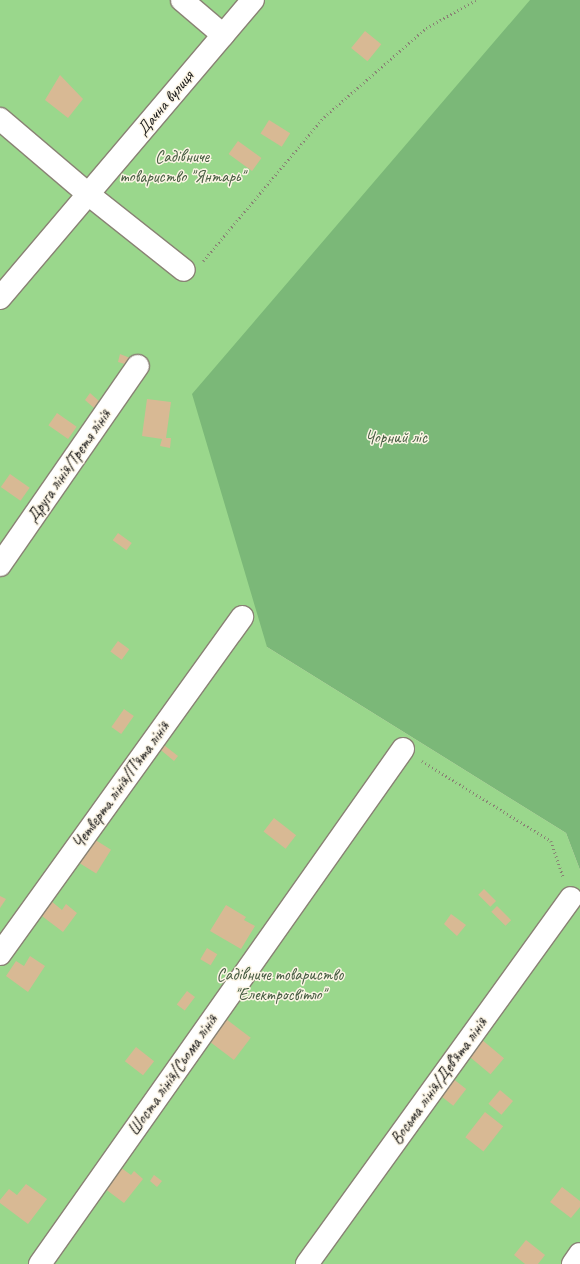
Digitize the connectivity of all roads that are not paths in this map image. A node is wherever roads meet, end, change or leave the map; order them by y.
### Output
1 (182, 0) edge
2 (253, 0) edge
3 (223, 35) junction
4 (0, 119) edge
5 (88, 194) junction
6 (184, 270) road end
7 (0, 298) edge
8 (138, 366) dead end
9 (0, 565) edge
10 (242, 617) dead end
11 (403, 749) road end
12 (571, 898) road end
13 (0, 954) edge
14 (580, 1254) edge
15 (40, 1264) edge
16 (307, 1264) edge
17 (573, 1264) edge

1 - 3 street
2 - 3 street, Дачна вулиця
3 - 5 street, Дачна вулиця
4 - 5 street
5 - 6 street
5 - 7 street, Дачна вулиця
8 - 9 street, Друга лінія/Третя лінія
10 - 13 street, Четверта лінія/П'ята лінія
11 - 15 street, Шоста лінія/Сьома лінія
12 - 16 street, Восьма лінія/Дев'ята лінія
14 - 17 street

